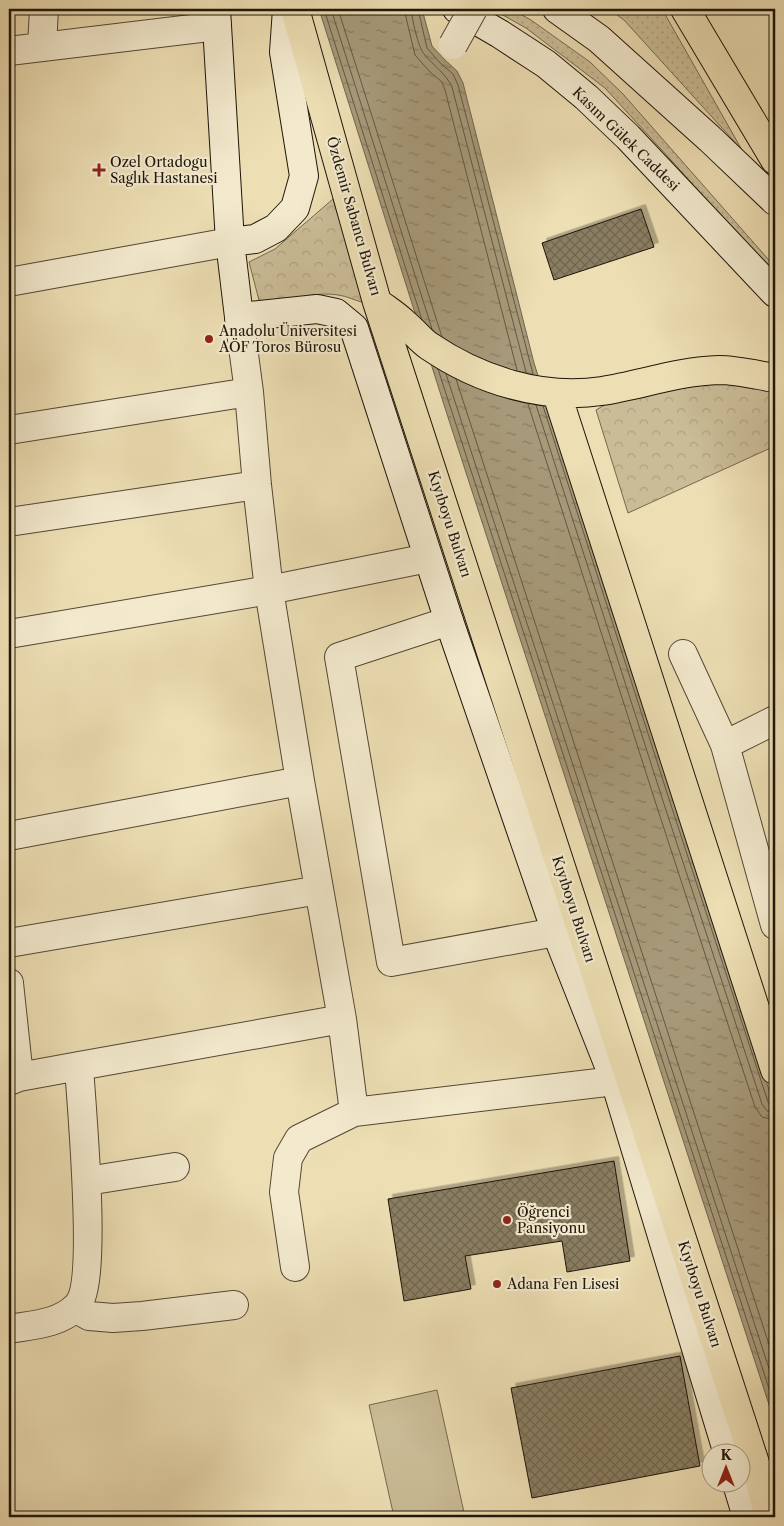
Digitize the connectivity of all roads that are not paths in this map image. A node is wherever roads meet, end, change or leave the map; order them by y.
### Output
1 (44, 9) edge
2 (287, 9) edge
3 (296, 9) edge
4 (457, 9) edge
5 (473, 9) edge
6 (557, 9) edge
7 (685, 9) edge
8 (216, 17) edge
9 (453, 44) dead end
10 (42, 46) junction
11 (9, 50) edge
12 (775, 160) edge
13 (775, 201) edge
14 (230, 242) junction
15 (9, 282) edge
16 (775, 292) edge
17 (377, 302) junction
18 (239, 317) junction
19 (775, 378) edge
20 (249, 392) junction
21 (553, 393) junction
22 (9, 430) edge
23 (257, 486) junction
24 (9, 522) edge
25 (428, 558) junction
26 (269, 590) junction
27 (448, 621) junction
28 (9, 634) edge
29 (683, 654) dead end
30 (775, 720) edge
31 (725, 745) junction
32 (300, 781) junction
33 (9, 836) edge
34 (319, 890) junction
35 (775, 925) edge
36 (556, 932) junction
37 (9, 942) edge
38 (9, 983) edge
39 (342, 1019) junction
40 (79, 1066) junction
41 (775, 1070) edge
42 (14, 1079) edge
43 (615, 1081) junction
44 (354, 1112) junction
45 (175, 1167) dead end
46 (87, 1181) junction
47 (296, 1267) dead end
48 (234, 1304) dead end
49 (77, 1307) junction
50 (9, 1329) edge
51 (725, 1444) edge
52 (740, 1494) edge
53 (748, 1517) edge
54 (769, 1517) edge

1 - 10 street
2 - 14 street
3 - 17 main road, Özdemir Sabancı Bulvarı
4 - 16 street, Kasım Gülek Caddesi
5 - 9 street, bridge
6 - 13 street
7 - 12 main road
8 - 10 street
8 - 14 street
10 - 11 street
14 - 15 street
14 - 18 street
17 - 21 main road, Özdemir Sabancı Bulvarı
17 - 54 main road, Kıyıboyu Bulvarı
18 - 20 street
18 - 25 street
19 - 21 main road, Özdemir Sabancı Bulvarı
20 - 22 street
20 - 23 street
21 - 41 main road
23 - 24 street
23 - 26 street
25 - 26 street
25 - 27 street
26 - 28 street
26 - 32 street
27 - 36 street
27 - 36 street
29 - 31 street
30 - 31 street
31 - 35 street
32 - 33 street
32 - 34 street
34 - 37 street
34 - 39 street
36 - 43 street
38 - 42 street
39 - 40 street
39 - 44 street
40 - 42 street
40 - 46 street
43 - 44 street
43 - 51 street
44 - 47 street
45 - 46 street
46 - 49 street
48 - 49 street
49 - 50 street
52 - 53 street

